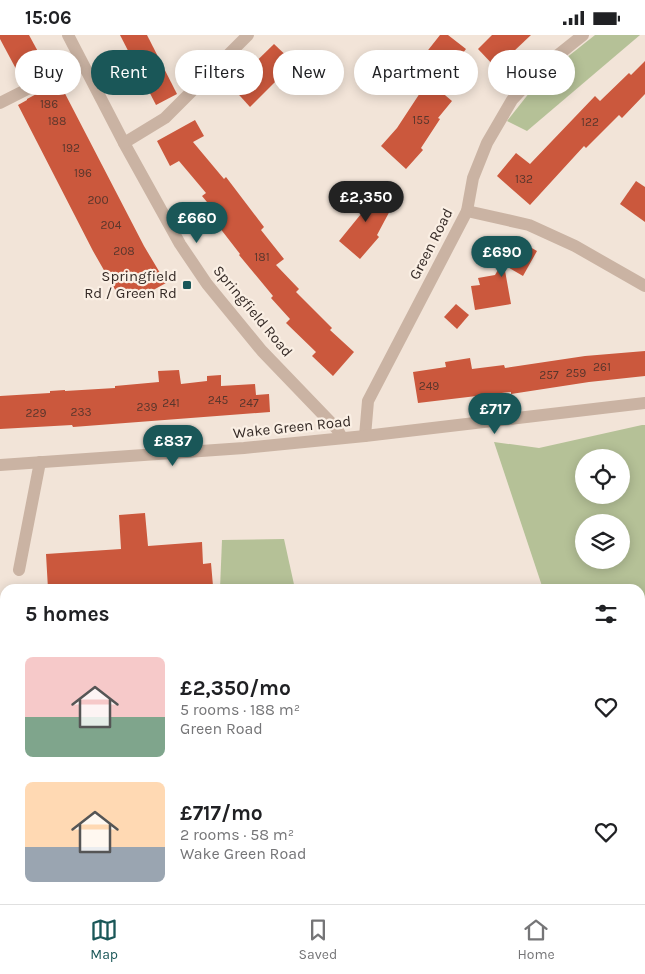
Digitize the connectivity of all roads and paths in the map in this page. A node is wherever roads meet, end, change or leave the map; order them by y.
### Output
1 (68, 35) edge
2 (248, 35) edge
3 (583, 35) edge
4 (75, 50) edge
5 (81, 62) edge
6 (16, 95) edge
7 (0, 103) edge
8 (124, 143) junction
9 (467, 211) junction
10 (645, 286) edge
11 (645, 403) edge
12 (365, 436) junction
13 (342, 439) junction
14 (40, 462) junction
15 (0, 465) edge
16 (19, 570) dead end

1 - 4 street, Springfield Road
2 - 8 street
3 - 9 street, Green Road
5 - 8 street, Springfield Road
6 - 7 street
8 - 13 street, Springfield Road
9 - 10 street
9 - 12 street, Green Road
11 - 12 street, Wake Green Road
12 - 13 street, Wake Green Road
13 - 14 street, Wake Green Road
14 - 15 street, Wake Green Road
14 - 16 street

